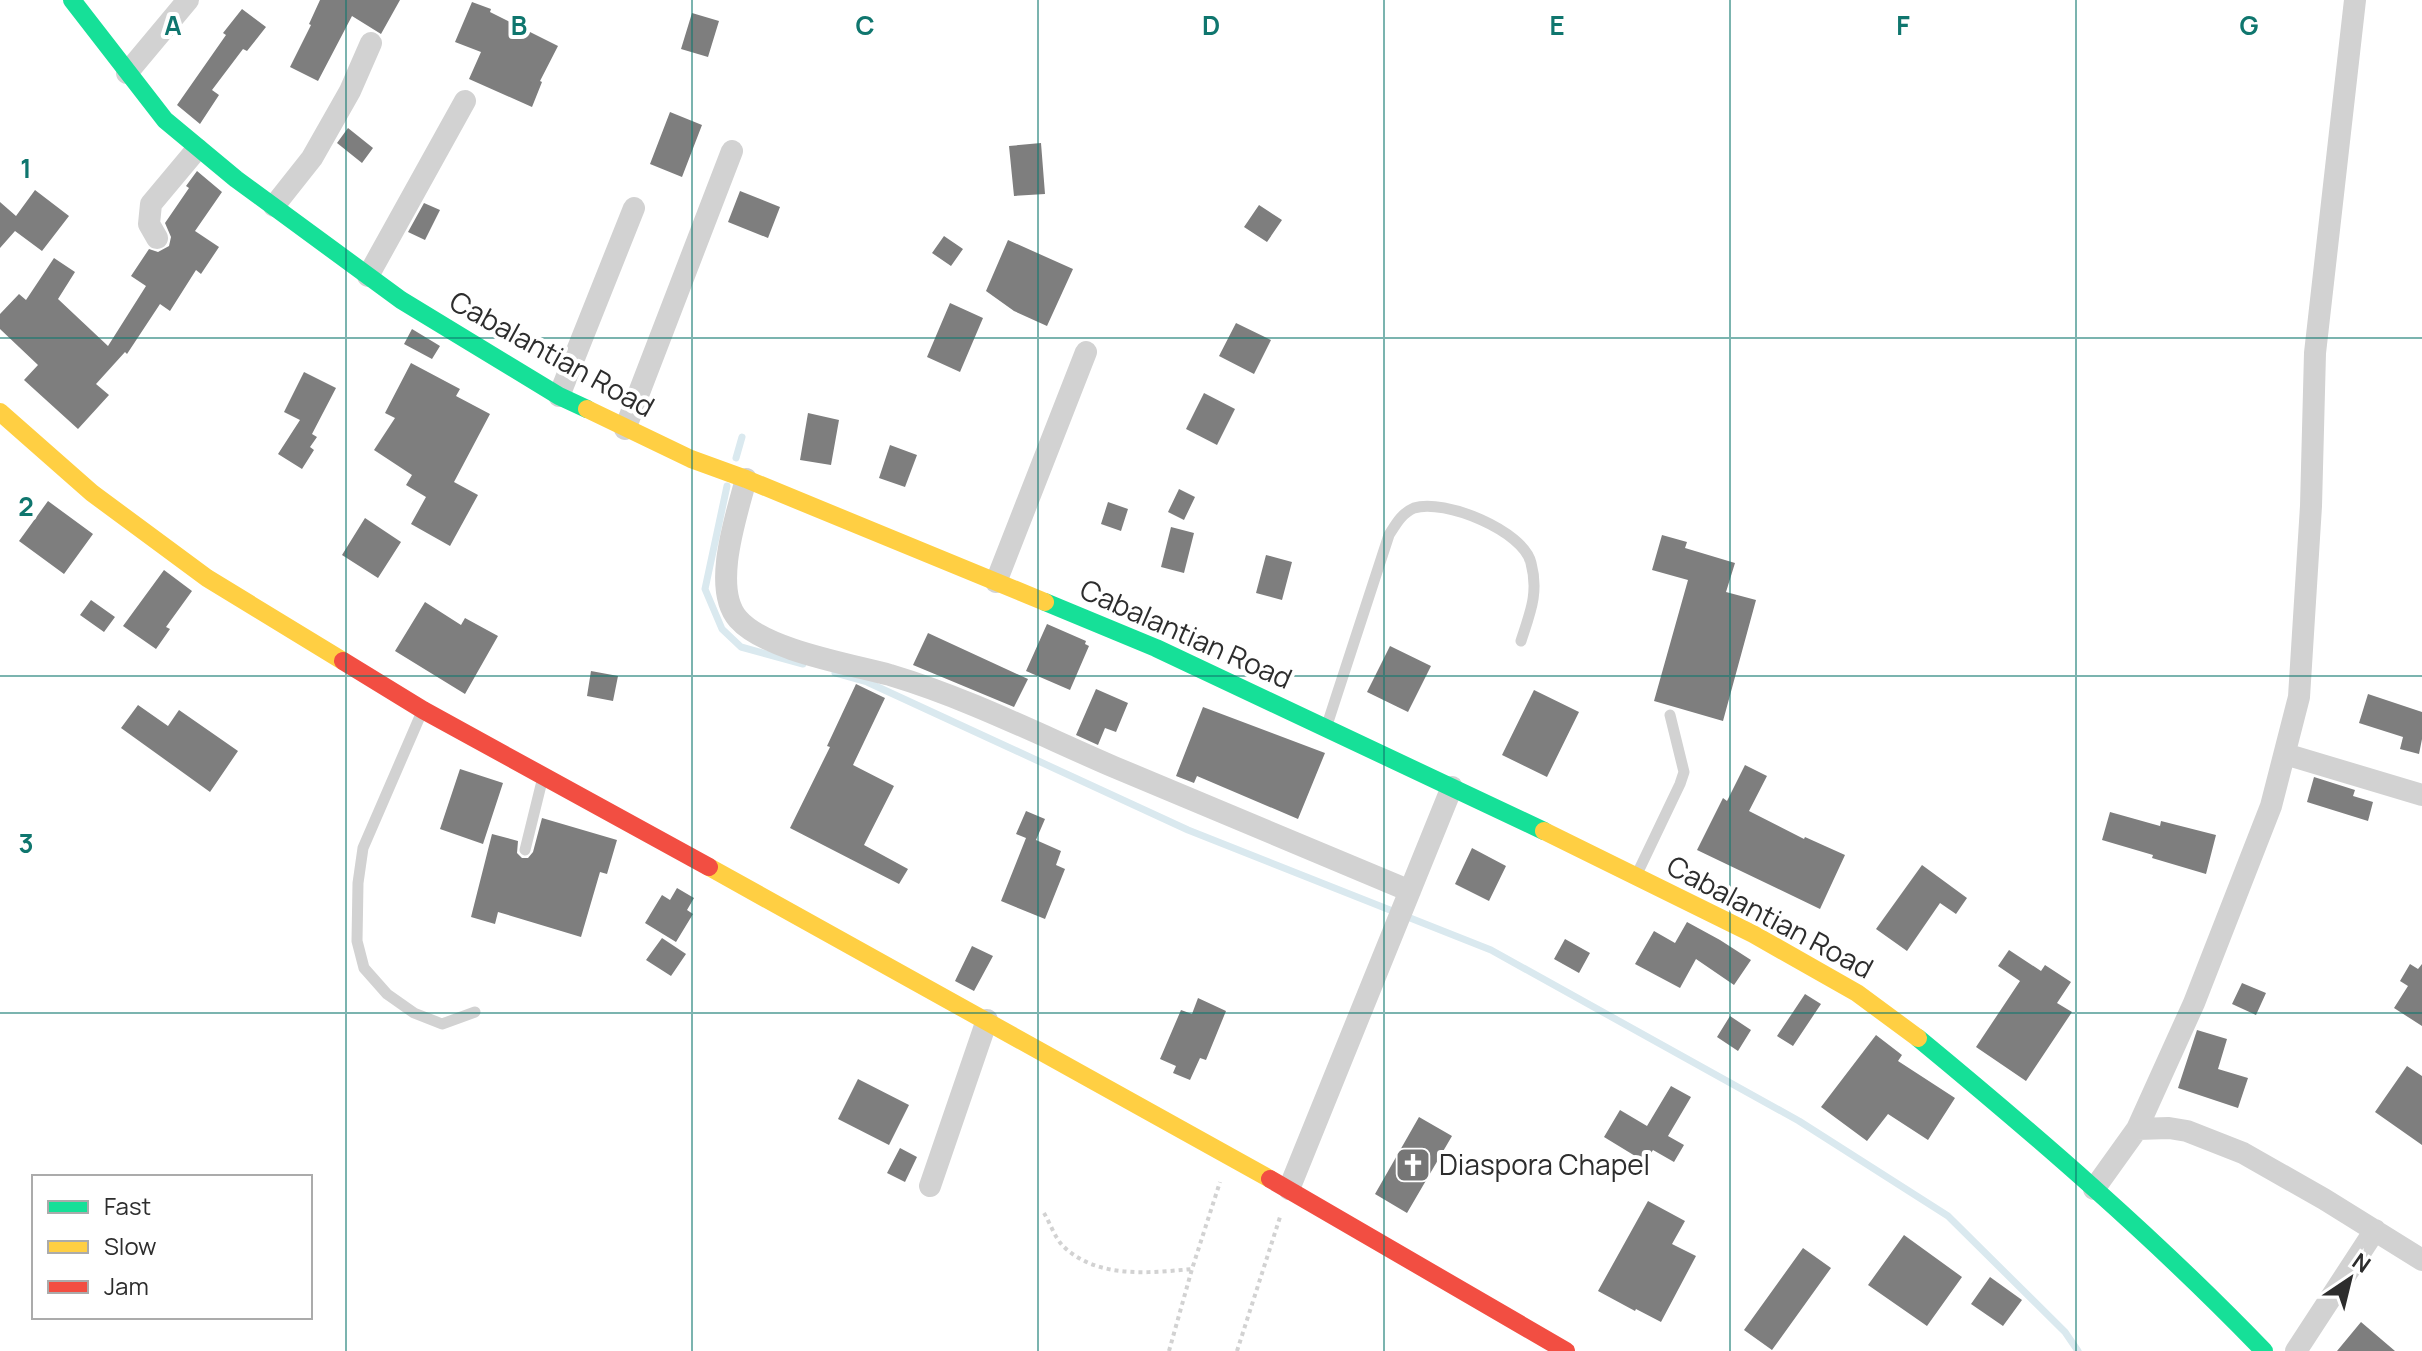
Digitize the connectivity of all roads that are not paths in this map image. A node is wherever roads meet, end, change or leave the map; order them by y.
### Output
1 (72, 0) edge
2 (188, 0) edge
3 (2355, 0) edge
4 (371, 43) dead end
5 (127, 73) junction
6 (465, 101) dead end
7 (197, 149) junction
8 (732, 151) dead end
9 (274, 206) junction
10 (634, 208) dead end
11 (157, 238) dead end
12 (368, 276) junction
13 (1086, 352) dead end
14 (559, 396) junction
15 (0, 412) edge
16 (625, 429) junction
17 (746, 479) junction
18 (996, 582) junction
19 (1521, 641) dead end
20 (423, 710) junction
21 (1670, 715) dead end
22 (1326, 728) junction
23 (2285, 754) junction
24 (544, 775) junction
25 (1452, 787) junction
26 (2422, 795) edge
27 (525, 850) dead end
28 (1635, 877) junction
29 (1408, 898) junction
30 (475, 1012) dead end
31 (987, 1020) junction
32 (2137, 1129) junction
33 (930, 1186) dead end
34 (1289, 1189) junction
35 (2094, 1189) junction
36 (2375, 1230) junction
37 (2422, 1260) edge
38 (1566, 1351) edge
39 (2264, 1351) edge
40 (2296, 1351) edge

1 - 5 street, Cabalantian Road
2 - 5 street
3 - 23 street
4 - 9 street
5 - 7 street, Cabalantian Road
6 - 12 street
7 - 9 street, Cabalantian Road
7 - 11 street
8 - 16 street
9 - 12 street, Cabalantian Road
10 - 14 street
12 - 14 street, Cabalantian Road
13 - 18 street
14 - 16 street, Cabalantian Road
15 - 20 street
16 - 17 street, Cabalantian Road
17 - 18 street, Cabalantian Road
17 - 29 street
18 - 22 street, Cabalantian Road
19 - 22 lane
20 - 24 street
20 - 30 lane
21 - 28 lane
22 - 25 street, Cabalantian Road
23 - 26 street
23 - 32 street
24 - 27 lane
24 - 31 street
25 - 28 street, Cabalantian Road
25 - 29 street
28 - 35 street, Cabalantian Road
29 - 34 street
31 - 33 street
31 - 34 street
32 - 35 street
32 - 36 street
34 - 38 street
35 - 39 street, Cabalantian Road
36 - 37 street
36 - 40 street

